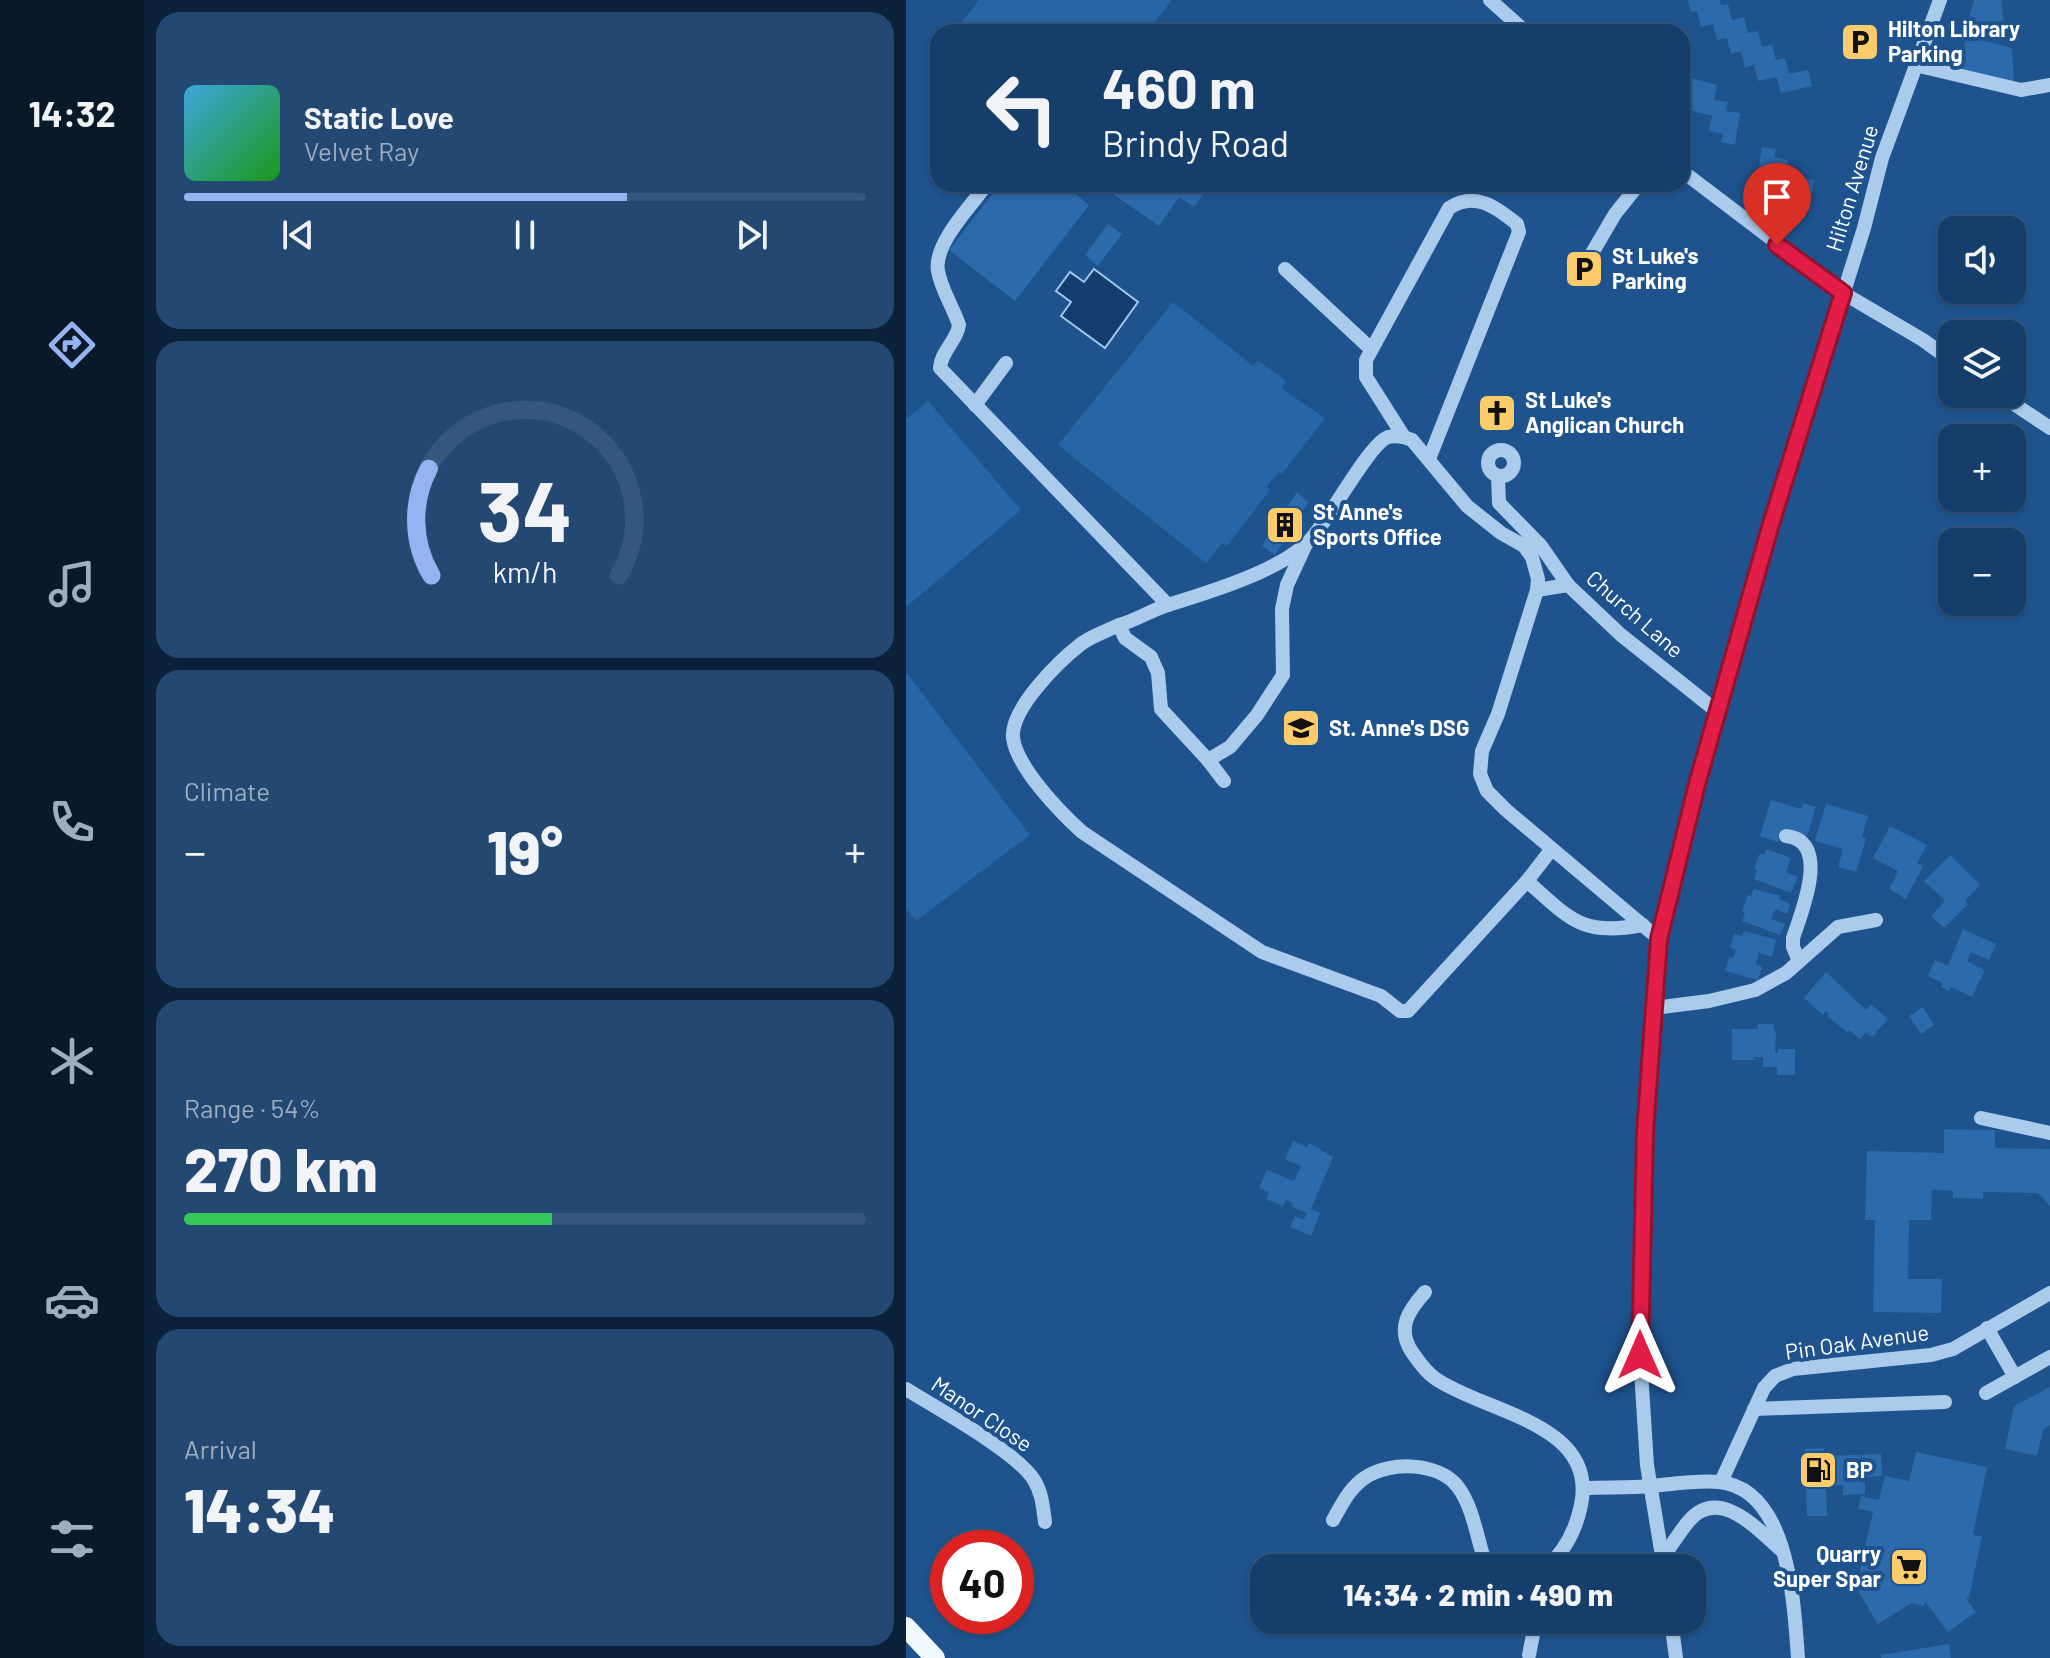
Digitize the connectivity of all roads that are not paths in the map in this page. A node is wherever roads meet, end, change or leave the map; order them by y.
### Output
1 (1490, 0) edge
2 (1940, 0) edge
3 (1517, 24) edge
4 (1915, 65) junction
5 (2050, 85) edge
6 (1690, 177) edge
7 (981, 192) edge
8 (1633, 192) edge
9 (1588, 260) dead end
10 (1285, 269) dead end
11 (1843, 293) junction
12 (1371, 349) junction
13 (1938, 351) edge
14 (1006, 363) dead end
15 (975, 405) junction
16 (2020, 408) edge
17 (2050, 428) edge
18 (1404, 437) junction
19 (1429, 459) junction
20 (1498, 476) dead end
21 (1306, 544) junction
22 (1568, 585) junction
23 (1537, 590) junction
24 (1168, 605) junction
25 (1119, 625) junction
26 (1719, 713) junction
27 (1208, 760) junction
28 (1224, 781) dead end
29 (1786, 836) dead end
30 (1551, 850) junction
31 (1527, 881) junction
32 (1876, 920) dead end
33 (1643, 925) junction
34 (1659, 939) junction
35 (1799, 961) junction
36 (1654, 1008) junction
37 (1981, 1118) dead end
38 (2050, 1133) edge
39 (1425, 1292) dead end
40 (2050, 1293) edge
41 (1987, 1328) junction
42 (2050, 1357) edge
43 (2015, 1377) junction
44 (906, 1389) edge
45 (1986, 1393) dead end
46 (1945, 1402) dead end
47 (1754, 1409) junction
48 (1721, 1482) junction
49 (1650, 1486) junction
50 (1585, 1488) junction
51 (1333, 1520) dead end
52 (1045, 1522) dead end
53 (1785, 1553) junction
54 (1483, 1554) edge
55 (1560, 1554) edge
56 (1662, 1554) edge
57 (1669, 1554) edge
58 (906, 1627) edge
59 (1533, 1634) edge
60 (1673, 1634) edge
61 (1529, 1655) dead end
62 (935, 1658) edge
63 (1676, 1658) edge
64 (1798, 1658) edge

1 - 3 street
2 - 4 street, Hilton Avenue
4 - 5 street
4 - 11 street, Hilton Avenue
6 - 11 street
7 - 15 street
8 - 9 street
10 - 12 street
11 - 13 street
11 - 26 street, Hilton Avenue
12 - 18 street
12 - 19 street
14 - 15 street
15 - 24 street
16 - 17 street
18 - 19 street
18 - 21 street
19 - 23 street
20 - 22 street, Church Lane
21 - 24 street
21 - 27 street
22 - 23 street
22 - 26 street, Church Lane
23 - 30 street
24 - 25 street
25 - 27 street
25 - 31 street
26 - 34 street, Hilton Avenue
27 - 28 street
29 - 35 street
30 - 31 street
30 - 33 street
31 - 33 street
32 - 35 street
33 - 34 street
34 - 36 street, Hilton Avenue
35 - 36 street
36 - 49 street, Hilton Avenue
37 - 38 street
39 - 50 street
40 - 41 street, Pin Oak Avenue
41 - 43 street
41 - 47 street, Pin Oak Avenue
42 - 43 street
43 - 45 street
44 - 52 street, Manor Close
46 - 47 street
47 - 48 street, Pin Oak Avenue
48 - 49 street
48 - 53 street
49 - 50 street
49 - 56 street, Hilton Avenue
50 - 55 street
51 - 54 street
53 - 57 street
53 - 64 street
58 - 62 main road
59 - 61 street
60 - 63 street

